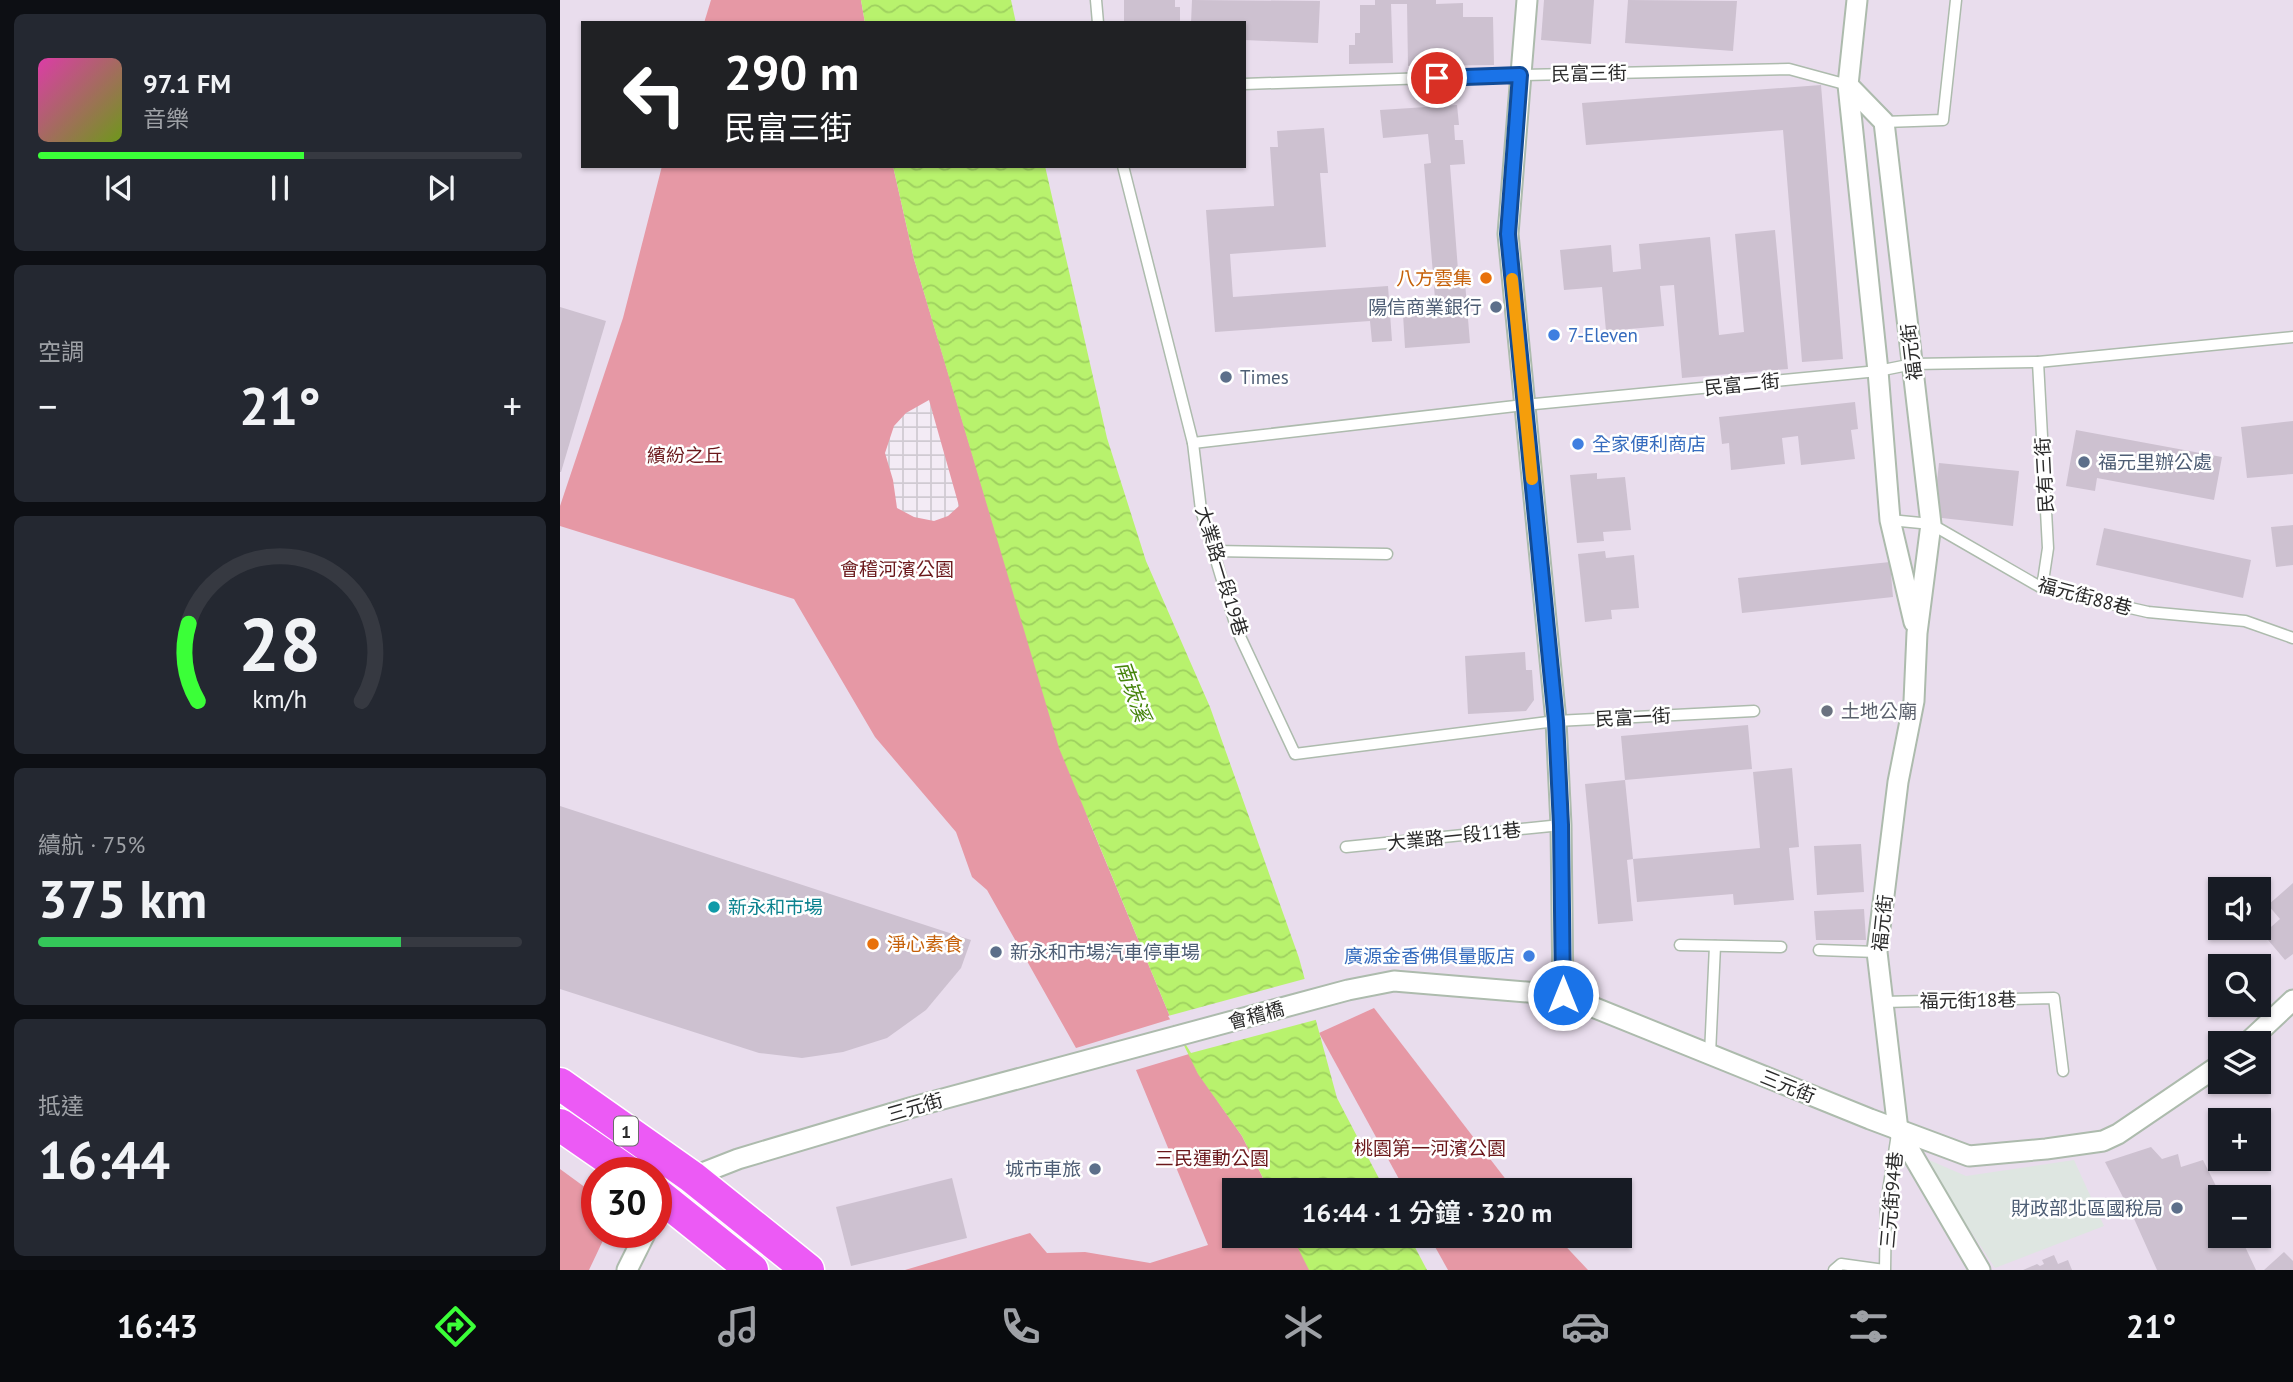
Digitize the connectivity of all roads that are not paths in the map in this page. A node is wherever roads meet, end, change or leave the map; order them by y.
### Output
1 (1096, 0) edge
2 (1527, 0) edge
3 (1857, 0) edge
4 (1956, 0) edge
5 (1098, 21) edge
6 (1520, 75) junction
7 (1246, 84) edge
8 (1848, 85) junction
9 (1884, 122) junction
10 (1123, 168) edge
11 (2293, 337) edge
12 (2038, 362) junction
13 (1913, 364) junction
14 (1878, 371) junction
15 (1524, 405) junction
16 (1192, 443) junction
17 (1890, 520) junction
18 (1931, 524) junction
19 (1214, 551) junction
20 (1387, 554) dead end
21 (2042, 588) junction
22 (1917, 633) junction
23 (2293, 638) edge
24 (1754, 711) dead end
25 (1556, 721) junction
26 (1429, 737) joint
27 (1561, 825) junction
28 (1346, 847) dead end
29 (1680, 946) dead end
30 (1715, 946) junction
31 (1781, 947) dead end
32 (1819, 950) dead end
33 (1877, 952) junction
34 (1337, 993) joint
35 (1563, 995) junction
36 (2293, 1000) edge
37 (1883, 1002) junction
38 (2260, 1031) edge
39 (1175, 1037) joint
40 (1710, 1054) junction
41 (2063, 1071) dead end
42 (2208, 1073) edge
43 (560, 1084) edge
44 (560, 1125) edge
45 (1898, 1130) junction
46 (606, 1157) edge
47 (692, 1177) junction
48 (672, 1192) edge
49 (672, 1212) edge
50 (638, 1248) edge
51 (626, 1270) edge
52 (752, 1270) edge
53 (808, 1270) edge
54 (1834, 1270) edge
55 (1885, 1270) edge
56 (1980, 1270) edge

1 - 5 lane
2 - 6 street
3 - 8 street, 福元街
4 - 9 lane
6 - 7 lane, 民富三街
6 - 8 lane, 民富三街
6 - 15 street
8 - 9 street
8 - 14 street, 福元街
9 - 13 street, 福元街
10 - 16 lane, 大業路一段19巷
11 - 12 lane, 民富二街
12 - 13 lane, 民富二街
12 - 21 lane, 民有三街
13 - 14 lane, 民富二街
13 - 18 street, 福元街
14 - 15 lane, 民富二街
14 - 17 street, 福元街
15 - 16 lane, 民富二街
15 - 25 street
16 - 19 lane, 大業路一段19巷
17 - 18 lane, 福元街88巷
17 - 22 street, 福元街
18 - 21 lane, 福元街88巷
18 - 22 street, 福元街
19 - 20 lane
19 - 26 lane, 大業路一段19巷
21 - 23 lane, 福元街88巷
22 - 33 street, 福元街
24 - 25 lane, 民富一街
25 - 26 lane, 民富一街
25 - 27 street
27 - 28 lane, 大業路一段11巷
27 - 35 street
29 - 30 lane
30 - 31 lane
30 - 40 lane
32 - 33 lane
33 - 37 street, 福元街
34 - 35 street, 三元街
34 - 39 street, 會稽橋
35 - 40 street, 三元街
36 - 38 street
37 - 41 lane, 福元街18巷
37 - 45 street, 福元街
39 - 47 street, 三元街
40 - 45 street, 三元街
42 - 45 street, 三元街
43 - 47 main road, 1
44 - 46 main road, 1
45 - 55 lane, 三元街94巷
45 - 56 street
47 - 48 street, 三元街
47 - 53 main road, 1
49 - 52 main road
50 - 51 street
54 - 55 lane, 三元街94巷

